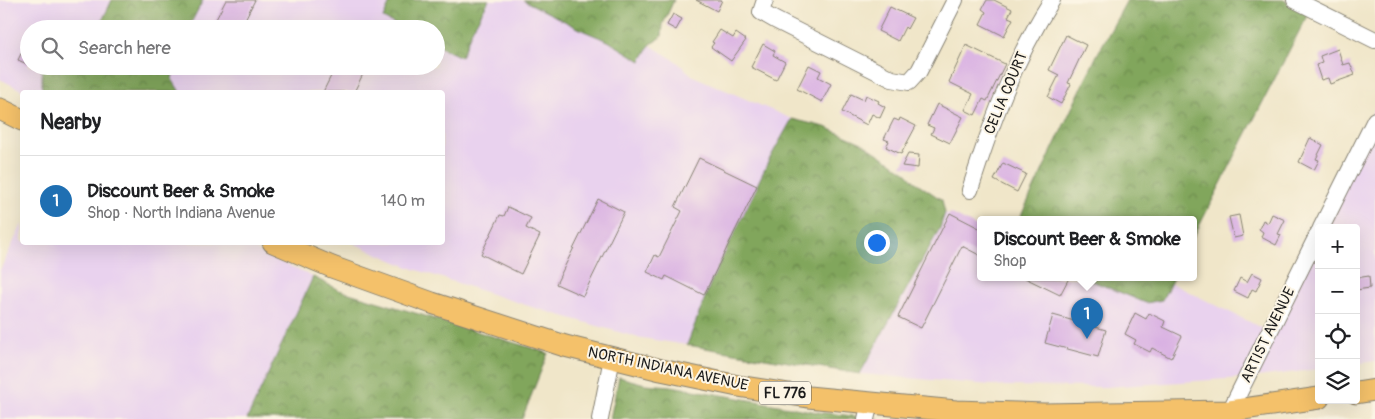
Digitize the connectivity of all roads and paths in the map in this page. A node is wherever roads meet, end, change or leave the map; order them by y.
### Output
1 (765, 0) edge
2 (954, 0) edge
3 (1052, 0) edge
4 (1295, 0) edge
5 (1375, 40) edge
6 (0, 109) edge
7 (20, 119) edge
8 (1375, 120) edge
9 (970, 190) dead end
10 (1323, 224) edge
11 (1315, 240) edge
12 (280, 245) edge
13 (612, 358) junction
14 (1375, 390) edge
15 (1360, 392) edge
16 (1315, 399) edge
17 (1230, 410) junction
18 (868, 411) edge
19 (600, 419) edge

1 - 2 street
3 - 9 street, CELIA COURT
4 - 5 street
6 - 7 main road
8 - 10 street
11 - 17 street, ARTIST AVENUE
12 - 13 main road, NORTH INDIANA AVENUE / FL 776
13 - 18 main road, NORTH INDIANA AVENUE / FL 776
13 - 19 street
14 - 15 main road
16 - 17 main road, NORTH INDIANA AVENUE / FL 776
17 - 18 main road, NORTH INDIANA AVENUE / FL 776

